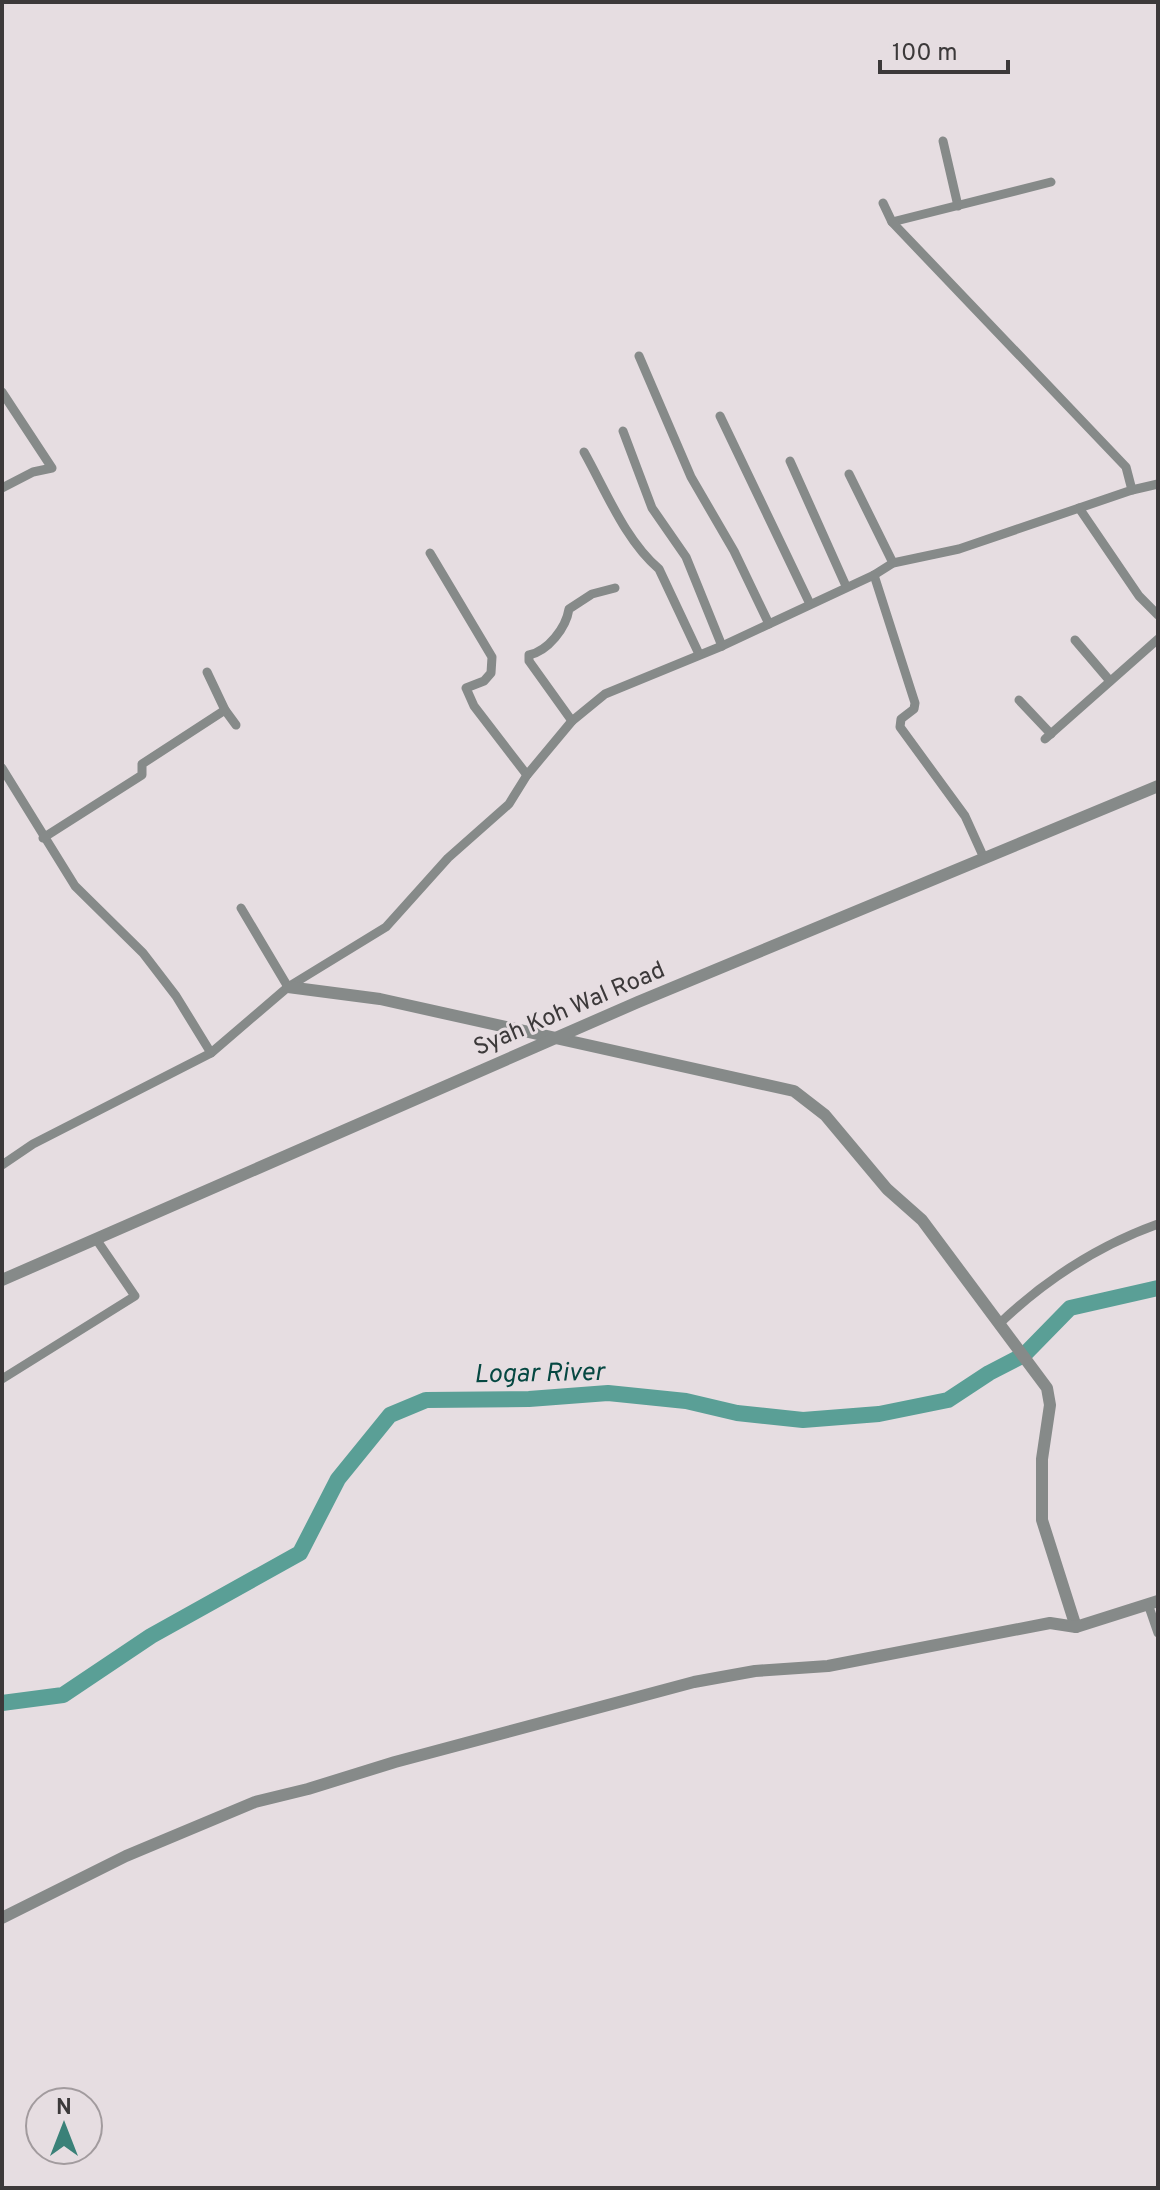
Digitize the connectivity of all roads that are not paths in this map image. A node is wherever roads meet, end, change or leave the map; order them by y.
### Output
1 (943, 141) dead end
2 (1051, 182) dead end
3 (883, 203) dead end
4 (958, 206) junction
5 (892, 222) junction
6 (639, 356) dead end
7 (2, 392) edge
8 (720, 416) dead end
9 (623, 431) dead end
10 (584, 452) dead end
11 (790, 461) dead end
12 (849, 474) dead end
13 (1158, 484) edge
14 (2, 488) edge
15 (1132, 490) junction
16 (1079, 508) junction
17 (430, 553) dead end
18 (893, 563) junction
19 (874, 575) junction
20 (846, 586) junction
21 (615, 588) dead end
22 (810, 604) junction
23 (1158, 615) edge
24 (769, 624) junction
25 (1158, 639) edge
26 (1075, 640) dead end
27 (722, 646) junction
28 (699, 654) junction
29 (207, 672) dead end
30 (1110, 681) junction
31 (1019, 700) dead end
32 (225, 710) junction
33 (572, 721) junction
34 (236, 725) dead end
35 (2, 768) edge
36 (527, 775) junction
37 (1158, 786) edge
38 (43, 838) junction
39 (984, 858) junction
40 (241, 908) dead end
41 (288, 987) junction
42 (557, 1038) junction
43 (211, 1053) junction
44 (2, 1165) edge
45 (1158, 1224) edge
46 (96, 1239) junction
47 (2, 1280) edge
48 (999, 1324) junction
49 (2, 1379) edge
50 (1153, 1602) edge
51 (1076, 1627) junction
52 (1158, 1633) edge
53 (2, 1918) edge

1 - 4 street
2 - 4 street
3 - 5 street
4 - 5 street
5 - 15 street
6 - 24 street
7 - 14 street
8 - 22 street
9 - 27 street
10 - 28 street
11 - 20 street
12 - 18 street
13 - 15 street
15 - 16 street
16 - 18 street
16 - 23 street
17 - 36 street
18 - 19 street
19 - 20 street
19 - 39 street
20 - 22 street
21 - 33 street
22 - 24 street
24 - 27 street
25 - 30 street
26 - 30 street
27 - 28 street
28 - 33 street
29 - 32 street
30 - 31 street
32 - 34 street
32 - 38 street
33 - 36 street
35 - 38 street
36 - 41 street
37 - 39 street, Syah Koh Wal Road
38 - 43 street
39 - 42 street, Syah Koh Wal Road
40 - 41 street
41 - 42 street
41 - 43 street
42 - 46 street, Syah Koh Wal Road
42 - 48 street
43 - 44 street
45 - 48 street
46 - 47 street, Syah Koh Wal Road
46 - 49 street
48 - 51 street
50 - 51 street
50 - 52 street
51 - 53 street

